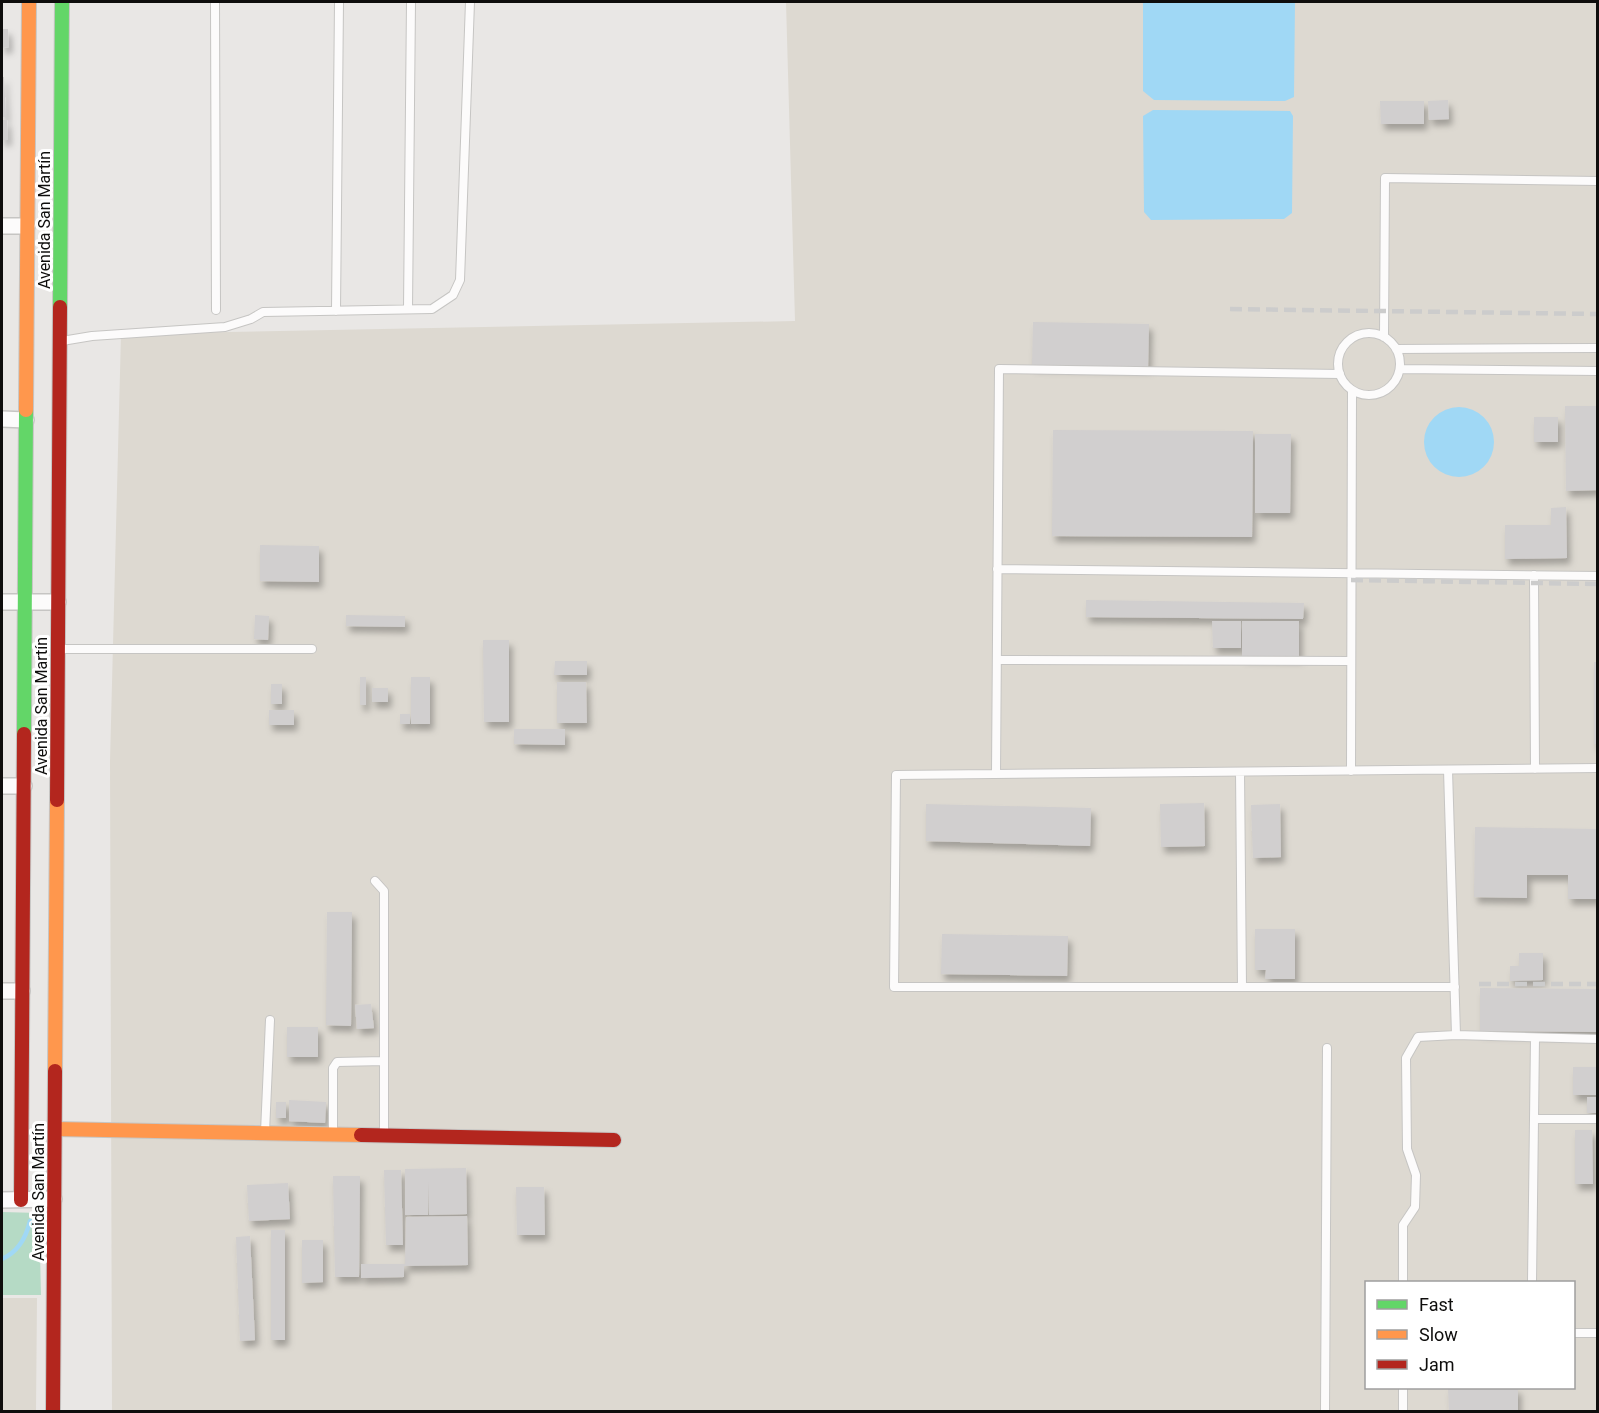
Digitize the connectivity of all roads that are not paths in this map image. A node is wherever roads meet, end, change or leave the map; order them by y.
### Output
1 (29, 2) edge
2 (62, 2) edge
3 (215, 2) edge
4 (339, 2) edge
5 (411, 2) edge
6 (470, 2) edge
7 (1598, 181) edge
8 (2, 226) edge
9 (27, 226) junction
10 (408, 309) junction
11 (216, 310) dead end
12 (336, 311) junction
13 (1384, 337) junction
14 (60, 342) junction
15 (1598, 348) edge
16 (1396, 349) junction
17 (1400, 369) junction
18 (1598, 371) edge
19 (1340, 374) junction
20 (1352, 390) junction
21 (2, 419) edge
22 (26, 420) junction
23 (997, 569) junction
24 (1351, 573) junction
25 (1534, 575) junction
26 (1598, 576) edge
27 (2, 602) edge
28 (25, 602) junction
29 (58, 602) junction
30 (58, 649) junction
31 (312, 649) dead end
32 (997, 660) junction
33 (1351, 661) junction
34 (1598, 768) edge
35 (1535, 769) junction
36 (1448, 770) junction
37 (1240, 771) junction
38 (1351, 771) junction
39 (996, 774) junction
40 (2, 786) edge
41 (24, 786) junction
42 (375, 881) dead end
43 (1242, 987) junction
44 (1455, 987) junction
45 (2, 991) edge
46 (22, 991) junction
47 (270, 1020) dead end
48 (1456, 1035) junction
49 (1535, 1038) junction
50 (1598, 1039) edge
51 (1327, 1048) dead end
52 (384, 1061) junction
53 (1534, 1119) junction
54 (1598, 1119) edge
55 (55, 1129) junction
56 (265, 1133) junction
57 (333, 1134) junction
58 (384, 1135) junction
59 (614, 1140) dead end
60 (54, 1199) junction
61 (2, 1200) edge
62 (21, 1200) junction
63 (1403, 1281) edge
64 (1532, 1281) edge
65 (1575, 1333) edge
66 (1598, 1333) edge
67 (1403, 1389) edge
68 (53, 1412) edge
69 (1324, 1412) edge
70 (1402, 1412) edge

1 - 9 street, Avenida San Martín
2 - 14 street, Avenida San Martín
3 - 11 lane
4 - 12 lane
5 - 10 lane
6 - 10 lane
7 - 13 lane
8 - 9 street
9 - 22 street, Avenida San Martín
10 - 12 lane
12 - 14 lane
13 - 16 lane
13 - 19 lane
14 - 29 street, Avenida San Martín
15 - 16 lane
16 - 17 lane
17 - 18 lane
17 - 20 lane
19 - 20 lane
19 - 23 lane
20 - 24 lane
21 - 22 street
22 - 28 street, Avenida San Martín
23 - 24 lane
23 - 32 lane
24 - 25 lane
24 - 33 lane
25 - 26 lane
25 - 35 lane
27 - 28 street
28 - 29 street
28 - 41 street, Avenida San Martín
29 - 30 street, Avenida San Martín
30 - 31 lane
30 - 55 street, Avenida San Martín
32 - 33 lane
32 - 39 lane
33 - 38 lane
34 - 35 lane
35 - 36 lane
36 - 38 lane
36 - 44 lane
37 - 38 lane
37 - 39 lane
37 - 43 lane
39 - 43 lane
40 - 41 street
41 - 46 street, Avenida San Martín
42 - 52 lane
43 - 44 lane
44 - 48 lane
45 - 46 street
46 - 62 street, Avenida San Martín
47 - 56 lane
48 - 49 lane
48 - 63 lane
49 - 50 lane
49 - 53 lane
51 - 69 lane
52 - 57 lane
52 - 58 lane
53 - 54 lane
53 - 64 lane
55 - 56 street
55 - 60 street, Avenida San Martín
56 - 57 street
57 - 58 street
58 - 59 street
60 - 62 street
60 - 68 street, Avenida San Martín
61 - 62 street
65 - 66 lane
67 - 70 lane

